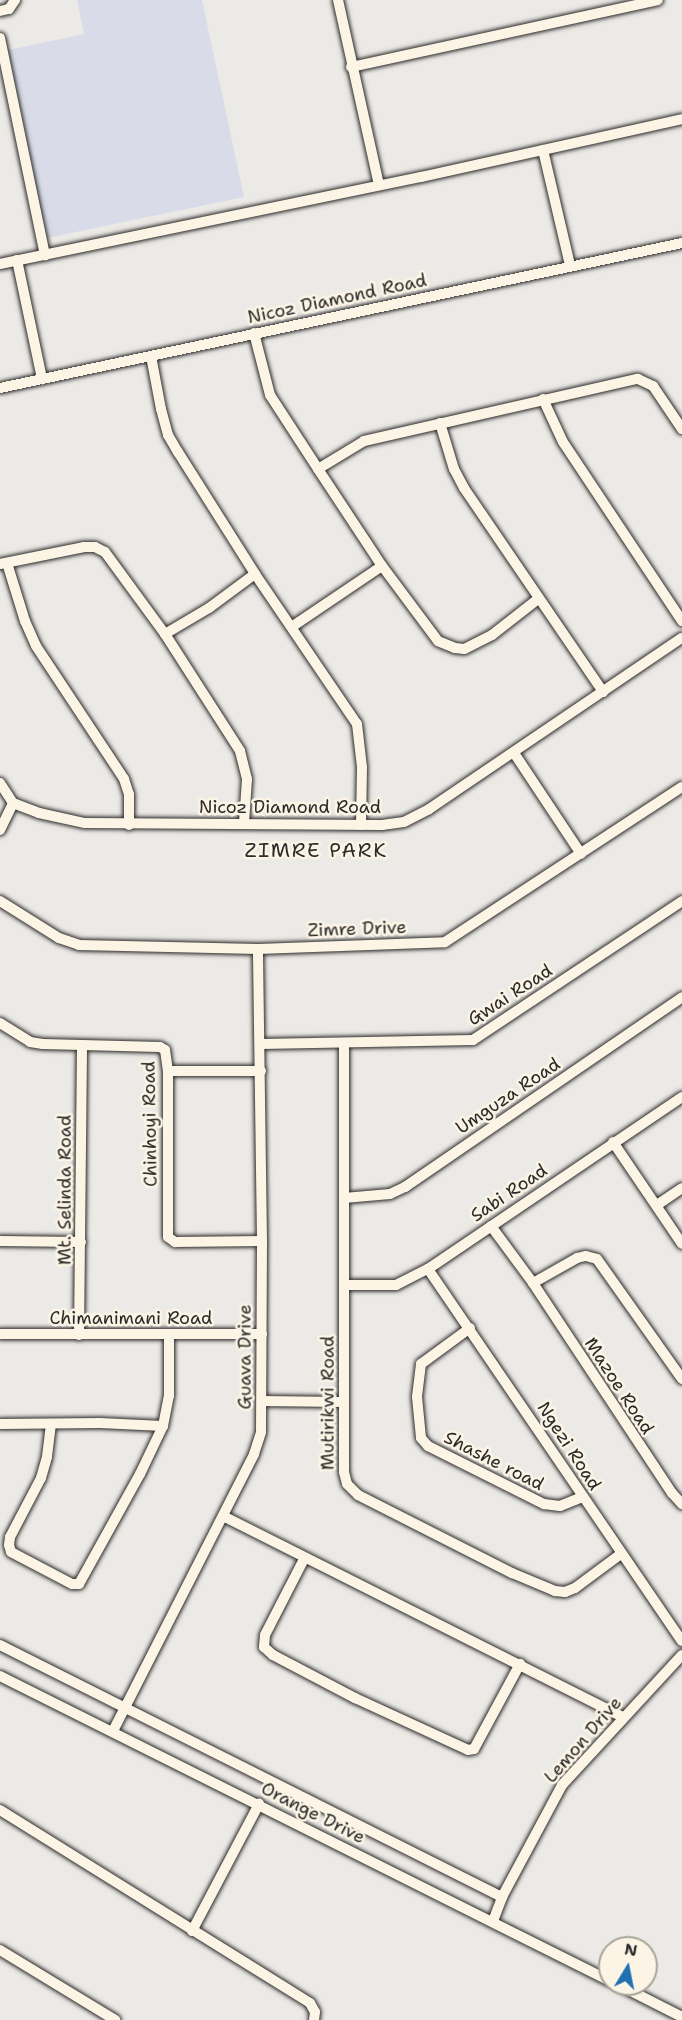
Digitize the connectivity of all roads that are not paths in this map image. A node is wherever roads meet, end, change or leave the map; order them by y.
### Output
1 (15, 0) edge
2 (338, 0) edge
3 (658, 0) edge
4 (0, 11) edge
5 (0, 38) edge
6 (351, 67) junction
7 (682, 118) edge
8 (543, 150) junction
9 (379, 185) junction
10 (682, 243) edge
11 (45, 255) junction
12 (17, 260) junction
13 (0, 264) edge
14 (570, 265) junction
15 (254, 333) junction
16 (151, 356) junction
17 (42, 379) junction
18 (0, 388) edge
19 (543, 399) junction
20 (440, 423) junction
21 (682, 429) edge
22 (318, 469) junction
23 (3, 564) edge
24 (382, 566) junction
25 (255, 574) junction
26 (538, 599) junction
27 (682, 621) edge
28 (293, 626) junction
29 (165, 634) junction
30 (682, 638) edge
31 (603, 692) junction
32 (514, 753) junction
33 (0, 783) edge
34 (682, 787) edge
35 (13, 803) junction
36 (244, 823) junction
37 (129, 825) junction
38 (361, 825) junction
39 (0, 830) edge
40 (581, 854) junction
41 (0, 901) edge
42 (682, 901) edge
43 (258, 948) junction
44 (682, 997) edge
45 (0, 1023) edge
46 (261, 1044) junction
47 (344, 1044) junction
48 (82, 1046) junction
49 (168, 1071) junction
50 (261, 1071) junction
51 (682, 1097) edge
52 (613, 1142) junction
53 (682, 1188) edge
54 (344, 1198) junction
55 (657, 1205) junction
56 (491, 1226) junction
57 (0, 1241) edge
58 (262, 1241) junction
59 (81, 1242) junction
60 (682, 1244) edge
61 (428, 1269) junction
62 (533, 1283) junction
63 (344, 1285) junction
64 (470, 1328) junction
65 (0, 1334) edge
66 (169, 1334) junction
67 (262, 1334) junction
68 (79, 1335) junction
69 (682, 1379) edge
70 (262, 1401) junction
71 (344, 1402) junction
72 (0, 1424) edge
73 (51, 1424) junction
74 (164, 1426) junction
75 (582, 1497) junction
76 (682, 1504) edge
77 (223, 1516) junction
78 (621, 1554) junction
79 (304, 1559) junction
80 (682, 1641) edge
81 (0, 1645) edge
82 (682, 1655) edge
83 (520, 1664) junction
84 (0, 1676) edge
85 (126, 1707) junction
86 (623, 1717) junction
87 (113, 1731) junction
88 (259, 1804) junction
89 (0, 1810) edge
90 (502, 1897) junction
91 (493, 1921) junction
92 (192, 1931) junction
93 (0, 1950) edge
94 (598, 1975) edge
95 (641, 1996) edge
96 (682, 2017) edge
97 (115, 2020) edge
98 (314, 2020) edge

1 - 4 street
2 - 6 street
3 - 6 street
5 - 11 street
6 - 9 street
7 - 8 street
8 - 9 street
8 - 14 street
9 - 11 street
10 - 14 street, Nicoz Diamond Road
11 - 12 street
12 - 13 street
12 - 17 street
14 - 15 street, Nicoz Diamond Road
15 - 16 street, Nicoz Diamond Road
15 - 22 street
16 - 17 street, Nicoz Diamond Road
16 - 25 street
17 - 18 street, Nicoz Diamond Road
19 - 20 street
19 - 21 street
19 - 27 street
20 - 22 street
20 - 26 street
22 - 24 street
23 - 29 street
23 - 37 street
24 - 26 street
24 - 28 street
25 - 28 street
25 - 29 street
26 - 31 street
28 - 38 street
29 - 36 street
30 - 31 street, Nicoz Diamond Road
31 - 32 street, Nicoz Diamond Road
32 - 38 street, Nicoz Diamond Road
32 - 40 street
33 - 35 street
34 - 40 street, Zimre Drive
35 - 37 street, Nicoz Diamond Road
35 - 39 street
36 - 37 street, Nicoz Diamond Road
36 - 38 street, Nicoz Diamond Road
40 - 43 street, Zimre Drive
41 - 43 street, Zimre Drive
42 - 47 street, Gwai Road
43 - 46 street, Guava Drive
44 - 54 street, Umguza Road
45 - 48 street, Chinhoyi Road
46 - 47 street, Gwai Road
46 - 50 street, Guava Drive
47 - 54 street, Mutirikwi Road
48 - 49 street, Chinhoyi Road
48 - 59 street, Mt. Selinda Road
49 - 50 street
49 - 58 street, Chinhoyi Road
50 - 58 street, Guava Drive
51 - 52 street, Sabi Road
52 - 55 street
52 - 56 street, Sabi Road
53 - 55 street
54 - 63 street, Mutirikwi Road
55 - 60 street
56 - 61 street, Sabi Road
56 - 62 street, Mazoe Road
57 - 59 street
58 - 67 street, Guava Drive
59 - 68 street, Mt. Selinda Road
61 - 63 street, Sabi Road
61 - 64 street, Ngezi Road
62 - 69 street
62 - 76 street, Mazoe Road
63 - 71 street, Mutirikwi Road
64 - 75 street, Ngezi Road
64 - 75 street, Shashe road
65 - 68 street, Chimanimani Road
66 - 67 street, Chimanimani Road
66 - 68 street, Chimanimani Road
66 - 74 street
67 - 70 street, Guava Drive
70 - 71 street
70 - 77 street, Guava Drive
71 - 78 street, Mutirikwi Road
72 - 73 street
73 - 74 street
73 - 74 street
75 - 78 street, Ngezi Road
77 - 79 street
77 - 85 street, Guava Drive
78 - 80 street, Ngezi Road
79 - 83 street
79 - 83 street
81 - 85 street
82 - 86 street, Lemon Drive
83 - 86 street
84 - 87 street, Orange Drive
85 - 87 street, Guava Drive
85 - 90 street
86 - 90 street, Lemon Drive
87 - 88 street, Orange Drive
88 - 91 street, Orange Drive
88 - 92 street
89 - 92 street
90 - 91 street, Lemon Drive
91 - 94 street, Orange Drive
92 - 98 street
93 - 97 street
95 - 96 street

